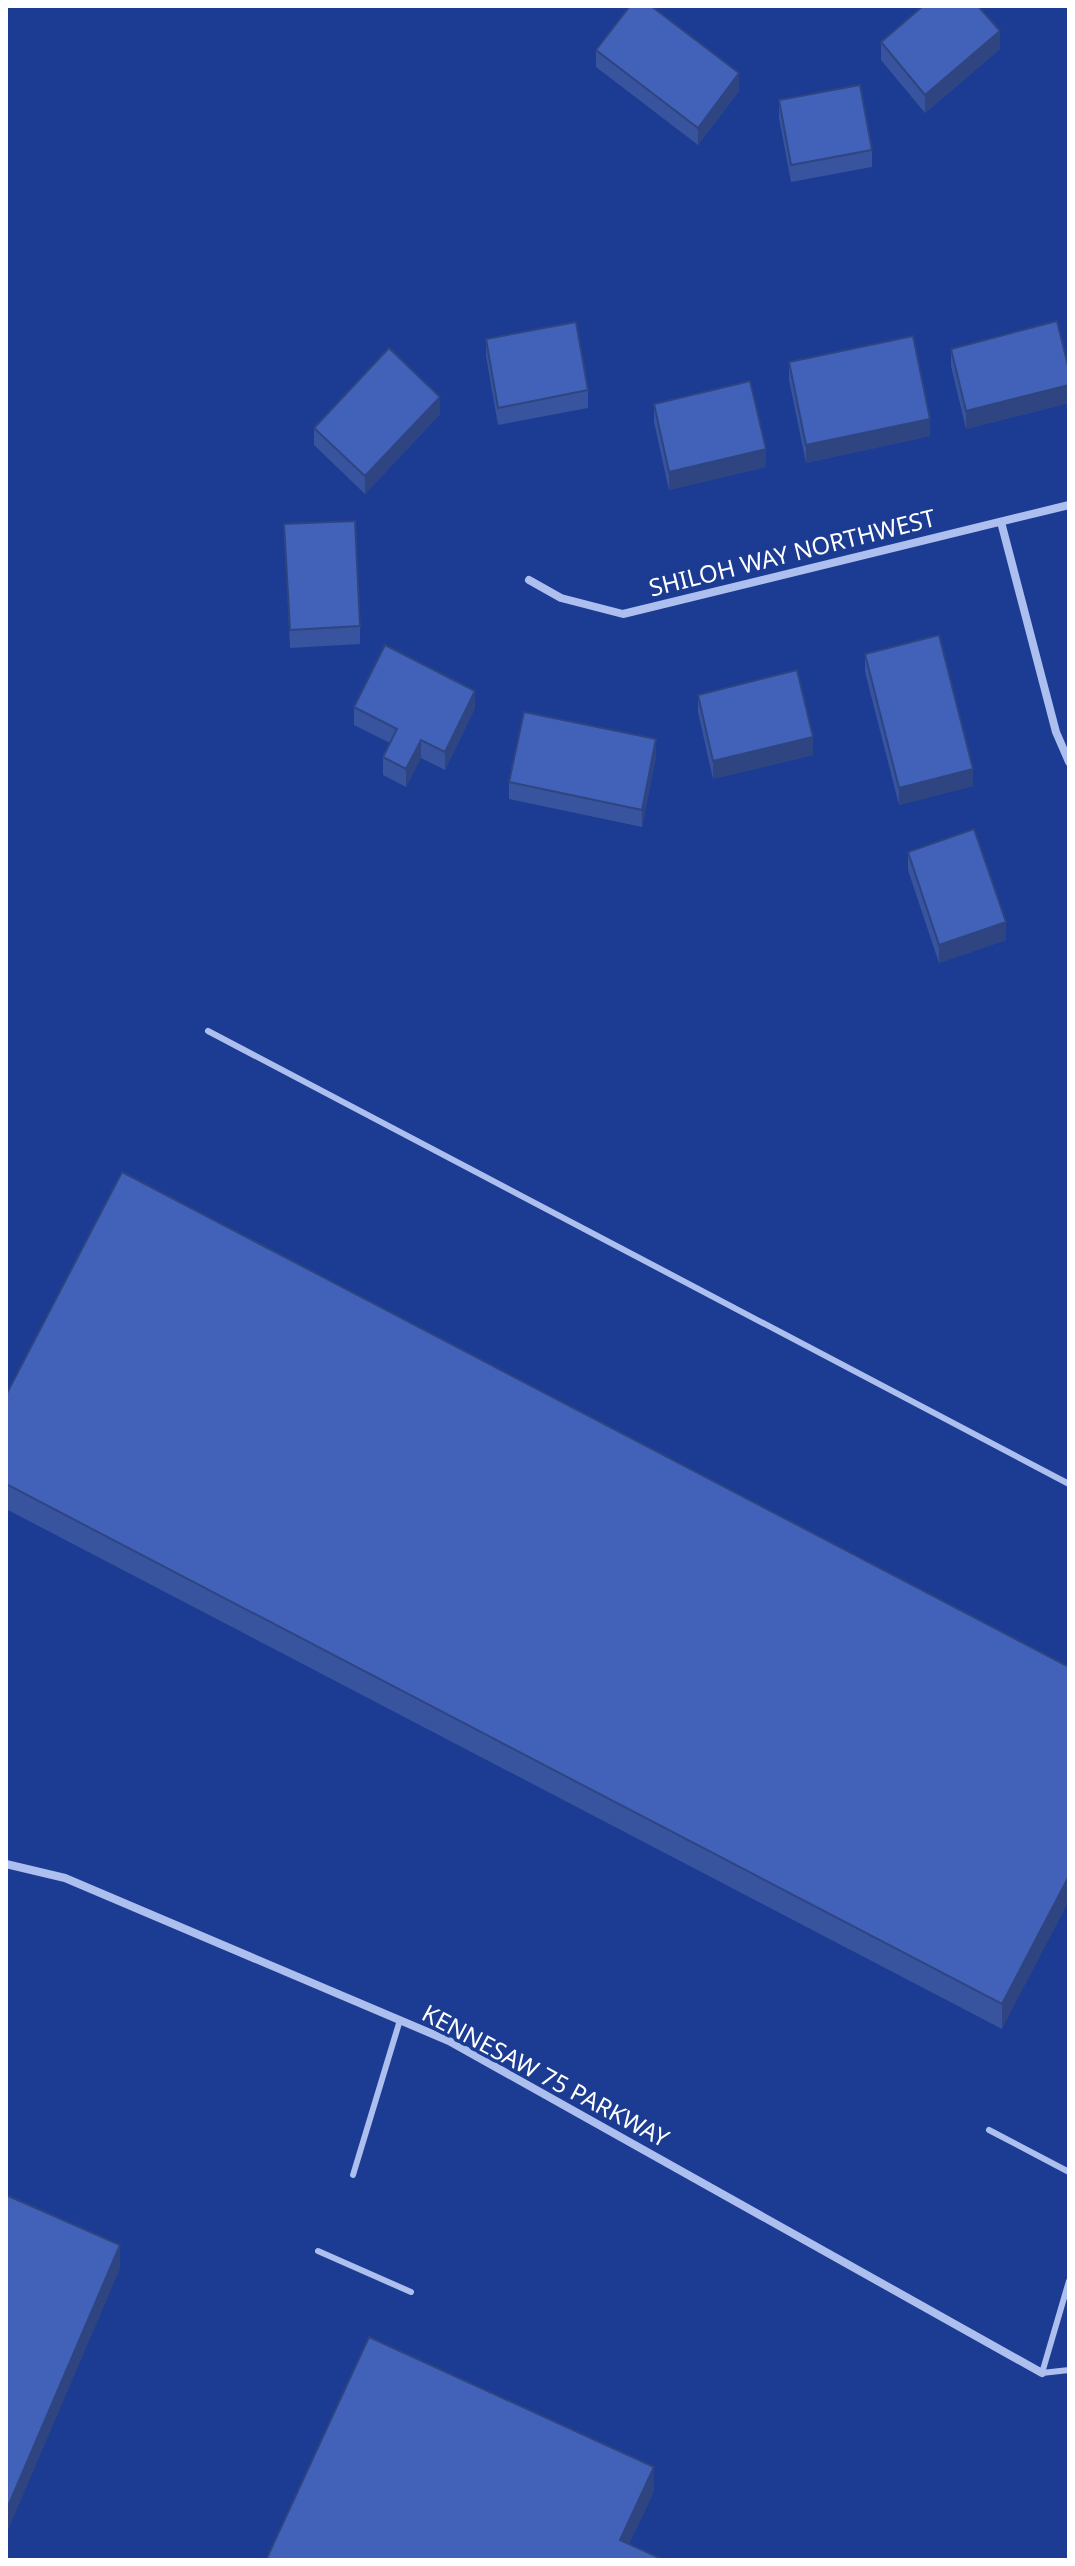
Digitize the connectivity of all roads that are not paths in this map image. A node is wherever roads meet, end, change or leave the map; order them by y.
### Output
1 (1069, 505) edge
2 (1001, 522) junction
3 (529, 580) dead end
4 (1069, 762) edge
5 (208, 1031) dead end
6 (1069, 1484) edge
7 (6, 1864) edge
8 (400, 2020) junction
9 (989, 2130) dead end
10 (1069, 2172) edge
11 (353, 2175) dead end
12 (318, 2251) dead end
13 (1069, 2281) edge
14 (411, 2292) dead end
15 (1069, 2370) edge
16 (1042, 2373) junction

1 - 2 street, SHILOH WAY NORTHWEST
2 - 3 street, SHILOH WAY NORTHWEST
2 - 4 street
5 - 6 lane
7 - 8 street, KENNESAW 75 PARKWAY
8 - 11 lane
8 - 16 street, KENNESAW 75 PARKWAY
9 - 10 lane
12 - 14 lane
13 - 16 lane
15 - 16 lane

